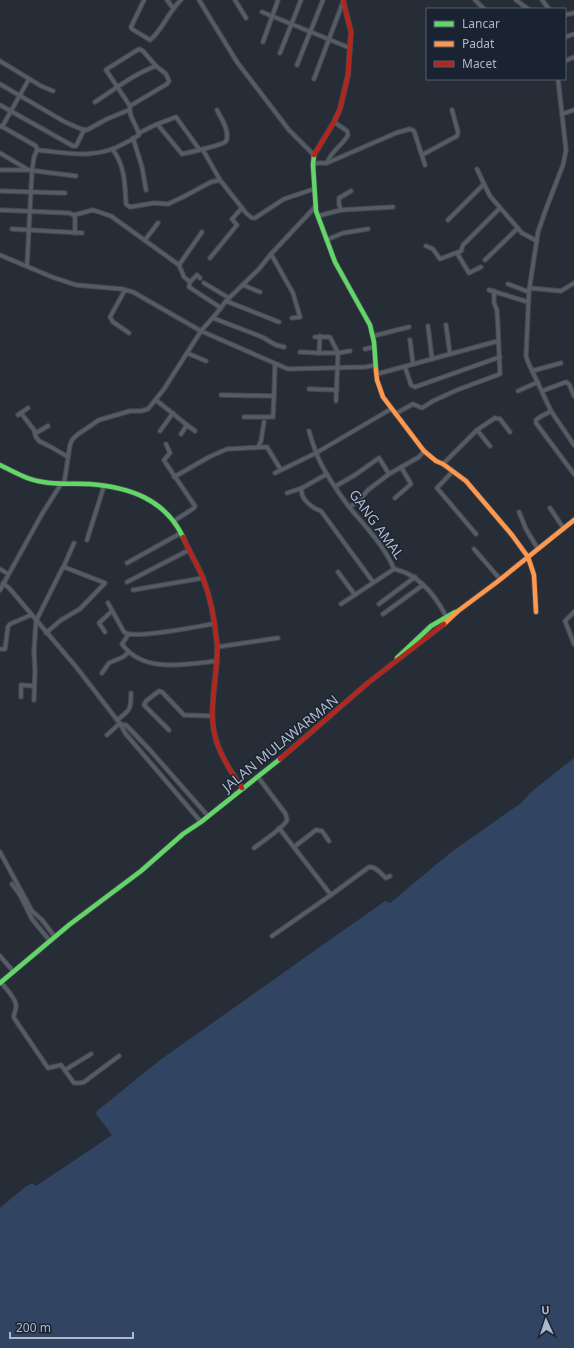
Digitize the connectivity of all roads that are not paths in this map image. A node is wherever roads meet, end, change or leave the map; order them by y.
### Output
1 (144, 0) edge
2 (167, 0) edge
3 (181, 0) edge
4 (199, 0) edge
5 (235, 0) edge
6 (278, 0) edge
7 (301, 0) edge
8 (323, 0) edge
9 (475, 0) edge
10 (516, 0) edge
11 (542, 0) edge
12 (344, 1) edge
13 (173, 8) junction
14 (483, 8) edge
15 (527, 8) edge
16 (548, 8) edge
17 (262, 12) dead end
18 (272, 17) junction
19 (246, 18) dead end
20 (291, 25) junction
21 (310, 32) junction
22 (329, 40) junction
23 (263, 42) dead end
24 (350, 48) junction
25 (280, 53) dead end
26 (0, 61) edge
27 (297, 65) dead end
28 (156, 66) junction
29 (29, 79) junction
30 (314, 80) dead end
31 (558, 80) edge
32 (0, 84) edge
33 (118, 87) junction
34 (53, 91) dead end
35 (19, 96) junction
36 (95, 102) dead end
37 (0, 105) edge
38 (130, 108) junction
39 (217, 110) dead end
40 (452, 110) dead end
41 (574, 110) edge
42 (11, 112) junction
43 (562, 114) junction
44 (334, 122) junction
45 (158, 125) junction
46 (1, 126) edge
47 (84, 130) junction
48 (139, 133) junction
49 (134, 138) junction
50 (201, 149) junction
51 (37, 150) junction
52 (113, 150) junction
53 (0, 152) edge
54 (314, 154) junction
55 (422, 155) junction
56 (327, 163) junction
57 (313, 165) junction
58 (425, 165) dead end
59 (477, 168) dead end
60 (0, 170) edge
61 (30, 170) junction
62 (76, 176) dead end
63 (220, 180) junction
64 (484, 184) junction
65 (146, 190) dead end
66 (314, 190) junction
67 (0, 191) edge
68 (351, 191) dead end
69 (31, 192) junction
70 (65, 193) dead end
71 (316, 206) junction
72 (393, 206) dead end
73 (242, 208) junction
74 (500, 208) junction
75 (0, 210) edge
76 (30, 210) junction
77 (341, 210) junction
78 (74, 215) junction
79 (318, 216) junction
80 (448, 220) dead end
81 (158, 223) dead end
82 (518, 228) junction
83 (12, 229) dead end
84 (29, 229) junction
85 (368, 229) dead end
86 (202, 232) dead end
87 (75, 233) junction
88 (82, 233) dead end
89 (145, 240) junction
90 (326, 240) junction
91 (536, 242) junction
92 (426, 246) dead end
93 (457, 253) junction
94 (271, 254) junction
95 (0, 255) edge
96 (210, 258) dead end
97 (485, 260) dead end
98 (180, 264) junction
99 (27, 266) junction
100 (481, 266) dead end
101 (200, 278) dead end
102 (190, 282) junction
103 (204, 283) dead end
104 (574, 283) edge
105 (508, 284) dead end
106 (243, 285) junction
107 (125, 290) junction
108 (529, 290) junction
109 (260, 292) dead end
110 (230, 298) junction
111 (226, 301) junction
112 (528, 302) junction
113 (221, 308) junction
114 (213, 318) junction
115 (292, 318) dead end
116 (279, 322) dead end
117 (446, 325) dead end
118 (428, 326) dead end
119 (410, 327) dead end
120 (201, 331) junction
121 (129, 332) dead end
122 (320, 336) junction
123 (373, 336) junction
124 (315, 337) dead end
125 (410, 340) dead end
126 (498, 341) junction
127 (374, 347) junction
128 (284, 348) dead end
129 (365, 349) dead end
130 (350, 351) dead end
131 (300, 352) dead end
132 (187, 353) junction
133 (319, 353) junction
134 (338, 353) junction
135 (450, 354) junction
136 (500, 357) junction
137 (432, 359) junction
138 (206, 361) dead end
139 (561, 363) dead end
140 (275, 364) junction
141 (413, 364) junction
142 (376, 365) junction
143 (405, 367) junction
144 (338, 368) junction
145 (532, 371) junction
146 (377, 374) junction
147 (538, 382) junction
148 (309, 389) dead end
149 (337, 390) junction
150 (518, 391) dead end
151 (542, 391) junction
152 (221, 395) dead end
153 (274, 396) junction
154 (574, 396) edge
155 (156, 400) junction
156 (336, 401) dead end
157 (28, 408) dead end
158 (391, 409) junction
159 (551, 411) junction
160 (173, 413) junction
161 (395, 414) junction
162 (244, 417) dead end
163 (264, 422) dead end
164 (187, 425) junction
165 (48, 426) dead end
166 (477, 430) junction
167 (160, 431) dead end
168 (195, 431) dead end
169 (309, 432) dead end
170 (510, 432) dead end
171 (36, 433) junction
172 (181, 434) dead end
173 (166, 444) dead end
174 (574, 445) edge
175 (490, 446) dead end
176 (258, 447) junction
177 (424, 451) junction
178 (316, 452) junction
179 (68, 457) junction
180 (443, 464) junction
181 (0, 465) edge
182 (401, 467) junction
183 (281, 470) junction
184 (453, 471) junction
185 (275, 472) dead end
186 (327, 474) junction
187 (389, 474) junction
188 (574, 474) edge
189 (174, 477) junction
190 (62, 484) junction
191 (104, 486) junction
192 (336, 486) junction
193 (302, 488) junction
194 (287, 494) dead end
195 (395, 498) dead end
196 (350, 507) junction
197 (550, 508) dead end
198 (519, 512) dead end
199 (574, 520) edge
200 (174, 521) junction
201 (564, 529) junction
202 (181, 533) junction
203 (476, 534) dead end
204 (87, 540) dead end
205 (74, 543) dead end
206 (474, 548) dead end
207 (538, 549) junction
208 (189, 550) junction
209 (528, 557) junction
210 (127, 563) dead end
211 (63, 568) junction
212 (0, 569) edge
213 (394, 569) junction
214 (338, 572) dead end
215 (8, 574) junction
216 (415, 577) junction
217 (203, 578) junction
218 (500, 580) junction
219 (127, 582) dead end
220 (373, 582) junction
221 (3, 583) junction
222 (423, 585) junction
223 (0, 590) edge
224 (133, 590) dead end
225 (355, 594) junction
226 (108, 603) dead end
227 (341, 604) dead end
228 (379, 604) dead end
229 (112, 611) junction
230 (458, 611) junction
231 (536, 612) dead end
232 (574, 612) edge
233 (383, 614) dead end
234 (31, 615) junction
235 (446, 616) junction
236 (36, 621) junction
237 (213, 624) junction
238 (105, 632) dead end
239 (46, 633) junction
240 (128, 635) junction
241 (278, 638) dead end
242 (574, 644) edge
243 (216, 647) junction
244 (0, 650) edge
245 (128, 652) junction
246 (217, 661) junction
247 (383, 672) junction
248 (102, 673) dead end
249 (34, 686) junction
250 (130, 693) dead end
251 (21, 696) dead end
252 (34, 700) dead end
253 (212, 716) junction
254 (120, 722) junction
255 (169, 730) dead end
256 (107, 735) dead end
257 (258, 777) junction
258 (242, 788) junction
259 (208, 816) junction
260 (201, 822) junction
261 (280, 828) junction
262 (329, 841) dead end
263 (294, 847) junction
264 (254, 848) dead end
265 (0, 852) edge
266 (390, 876) dead end
267 (12, 884) dead end
268 (331, 895) junction
269 (56, 936) junction
270 (272, 936) dead end
271 (50, 941) junction
272 (0, 956) edge
273 (13, 971) junction
274 (1, 983) edge
275 (90, 1054) dead end
276 (119, 1056) dead end
277 (65, 1070) junction

1 - 13 street
2 - 13 street
3 - 13 street
4 - 54 street
5 - 19 street
6 - 18 street
7 - 20 street
8 - 21 street
9 - 14 street
10 - 15 street
11 - 16 street
12 - 22 street
12 - 24 main road
17 - 18 street
18 - 20 street
18 - 23 street
20 - 21 street
20 - 25 street
21 - 22 street
21 - 27 street
22 - 24 street
22 - 30 street
24 - 44 main road
26 - 29 street
28 - 33 street
28 - 33 street
28 - 38 street
29 - 34 street
29 - 35 street
31 - 43 street
32 - 35 street
33 - 36 street
33 - 38 street
35 - 42 street
35 - 47 street
37 - 42 street
38 - 47 street
38 - 48 street
39 - 50 street
40 - 55 street
41 - 43 street
42 - 46 street
42 - 47 street
43 - 91 street
44 - 54 main road
44 - 56 street
45 - 48 street
45 - 50 street
45 - 50 street
46 - 51 street
48 - 49 street
49 - 52 street
49 - 65 street
50 - 63 street
51 - 52 street
51 - 61 street
52 - 63 street
53 - 61 street
54 - 57 main road
55 - 56 street
55 - 58 street
56 - 57 street
57 - 66 main road
59 - 64 street
60 - 61 street
61 - 62 street
61 - 69 street
63 - 73 street
64 - 74 street
64 - 80 street
66 - 71 main road
66 - 73 street
67 - 69 street
68 - 77 street
69 - 70 street
69 - 76 street
71 - 79 main road
71 - 94 street
72 - 77 street
73 - 96 street
74 - 82 street
74 - 93 street
75 - 76 street
76 - 78 street
76 - 84 street
77 - 79 street
78 - 87 street
78 - 89 street
79 - 90 main road
81 - 89 street
82 - 91 street
82 - 97 street
83 - 84 street
84 - 87 street
84 - 99 street
85 - 90 street
86 - 98 street
87 - 88 street
89 - 98 street
90 - 123 main road
91 - 108 street
92 - 93 street
93 - 100 street
94 - 106 street
94 - 115 street
95 - 99 street
98 - 102 street
99 - 107 street
101 - 102 street
102 - 113 street
103 - 110 street
104 - 108 street
105 - 108 street
106 - 109 street
106 - 110 street
107 - 120 street
107 - 121 street
108 - 112 street
110 - 111 street
111 - 113 street
111 - 116 street
112 - 126 street
112 - 145 street
113 - 114 street
114 - 120 street
114 - 128 street
117 - 135 street
118 - 137 street
119 - 123 street
120 - 132 street
120 - 140 street
122 - 124 street
122 - 133 street
122 - 134 street
123 - 127 main road
125 - 141 street
126 - 135 street
126 - 136 street
127 - 129 street
127 - 142 main road
130 - 134 street
131 - 133 street
132 - 138 street
132 - 155 street
133 - 134 street
134 - 144 street
135 - 137 street
136 - 143 street
136 - 161 street
137 - 141 street
139 - 145 street
140 - 144 street
140 - 153 street
141 - 143 street
142 - 144 street
142 - 146 main road
143 - 146 street
144 - 149 street
145 - 147 street
146 - 158 main road
147 - 150 street
147 - 151 street
148 - 149 street
149 - 156 street
151 - 154 street
151 - 159 street
152 - 153 street
153 - 162 street
155 - 160 street
155 - 179 street
157 - 171 street
158 - 161 main road
158 - 178 street
159 - 174 street
159 - 188 street
160 - 164 street
160 - 167 street
161 - 177 main road
163 - 176 street
164 - 168 street
164 - 172 street
165 - 171 street
166 - 170 street
166 - 175 street
166 - 180 street
169 - 178 street, GANG AMAL
171 - 179 street
173 - 189 street
176 - 183 street
176 - 189 street
177 - 180 main road
177 - 182 street
178 - 183 street
178 - 186 street, GANG AMAL
179 - 190 street
180 - 184 main road
181 - 190 main road
182 - 187 street
182 - 195 street
183 - 185 street
184 - 203 street
184 - 209 main road
186 - 192 street, GANG AMAL
186 - 193 street
187 - 192 street
187 - 196 street
189 - 200 street
190 - 191 main road
190 - 215 street
191 - 200 main road
191 - 204 street
192 - 196 street, GANG AMAL
193 - 194 street
193 - 220 street
196 - 213 street, GANG AMAL
197 - 201 street
198 - 207 street
199 - 201 main road, JALAN MULAWARMAN
200 - 202 main road
201 - 207 main road, JALAN MULAWARMAN
202 - 208 main road
202 - 210 street
205 - 211 street
206 - 218 street
207 - 209 main road, JALAN MULAWARMAN
208 - 217 main road
208 - 219 street
209 - 218 main road, JALAN MULAWARMAN
209 - 231 main road
211 - 236 street
211 - 239 street
212 - 215 street
213 - 216 street, GANG AMAL
213 - 220 street
214 - 225 street
215 - 221 street
216 - 222 street, GANG AMAL
216 - 228 street
217 - 224 street
217 - 237 main road
218 - 230 main road, JALAN MULAWARMAN
220 - 225 street
221 - 223 street
221 - 234 street
222 - 233 street
222 - 235 street, GANG AMAL
225 - 227 street
226 - 229 street
229 - 238 street
229 - 240 street
230 - 235 main road
230 - 247 main road, JALAN MULAWARMAN
232 - 242 street
234 - 236 street
234 - 244 street
235 - 247 main road
236 - 239 street
236 - 249 street
237 - 240 street
237 - 243 main road
239 - 254 street
240 - 245 street
241 - 243 street
243 - 246 main road
245 - 246 street
245 - 248 street
246 - 253 main road
247 - 257 main road, JALAN MULAWARMAN
249 - 251 street
249 - 252 street
250 - 254 street
253 - 255 street
253 - 258 main road
254 - 256 street
254 - 259 street
254 - 260 street
257 - 258 main road, JALAN MULAWARMAN
257 - 261 street
258 - 259 main road, JALAN MULAWARMAN
259 - 260 main road, JALAN MULAWARMAN
260 - 269 main road, JALAN MULAWARMAN
261 - 263 street
261 - 264 street
262 - 263 street
263 - 268 street
265 - 269 street
266 - 268 street
267 - 271 street
268 - 270 street
269 - 271 main road, JALAN MULAWARMAN
271 - 273 main road, JALAN MULAWARMAN
272 - 273 street
273 - 274 main road, JALAN MULAWARMAN
274 - 277 street
275 - 277 street
276 - 277 street

